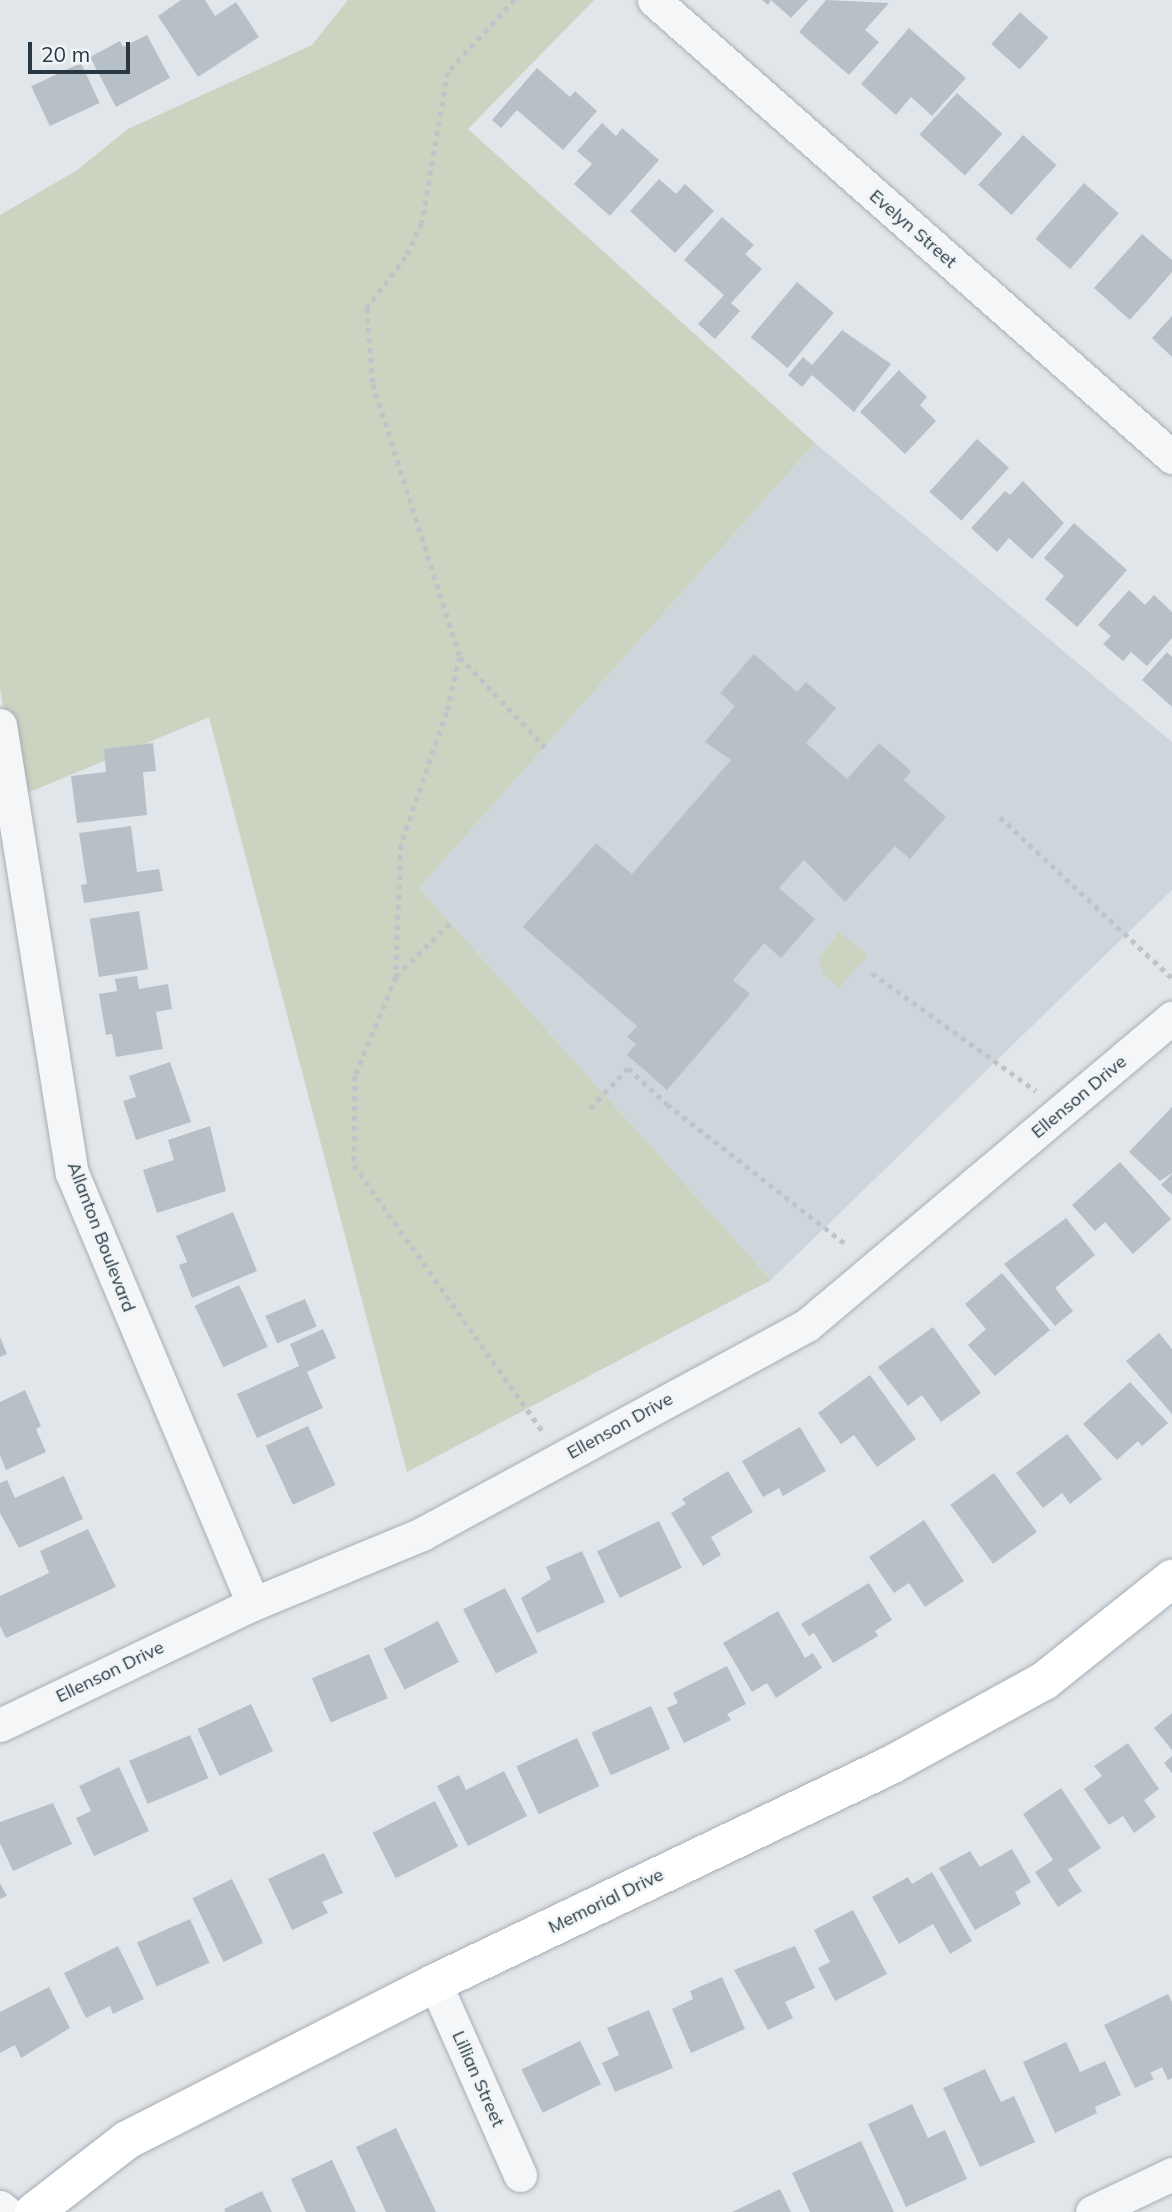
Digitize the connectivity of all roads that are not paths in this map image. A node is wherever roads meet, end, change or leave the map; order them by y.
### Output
1 (654, 0) edge
2 (1172, 457) edge
3 (0, 725) edge
4 (1172, 1018) edge
5 (1172, 1579) edge
6 (253, 1604) junction
7 (0, 1725) edge
8 (435, 1983) junction
9 (1172, 2174) edge
10 (520, 2175) dead end
11 (0, 2207) edge
12 (6, 2212) edge
13 (34, 2212) edge
14 (1092, 2212) edge

1 - 2 street, Evelyn Street
3 - 6 street, Allanton Boulevard
4 - 6 street, Ellenson Drive
5 - 8 main road, Memorial Drive
6 - 7 street, Ellenson Drive
8 - 10 street, Lillian Street
8 - 13 main road, Memorial Drive
9 - 14 street
11 - 12 street

